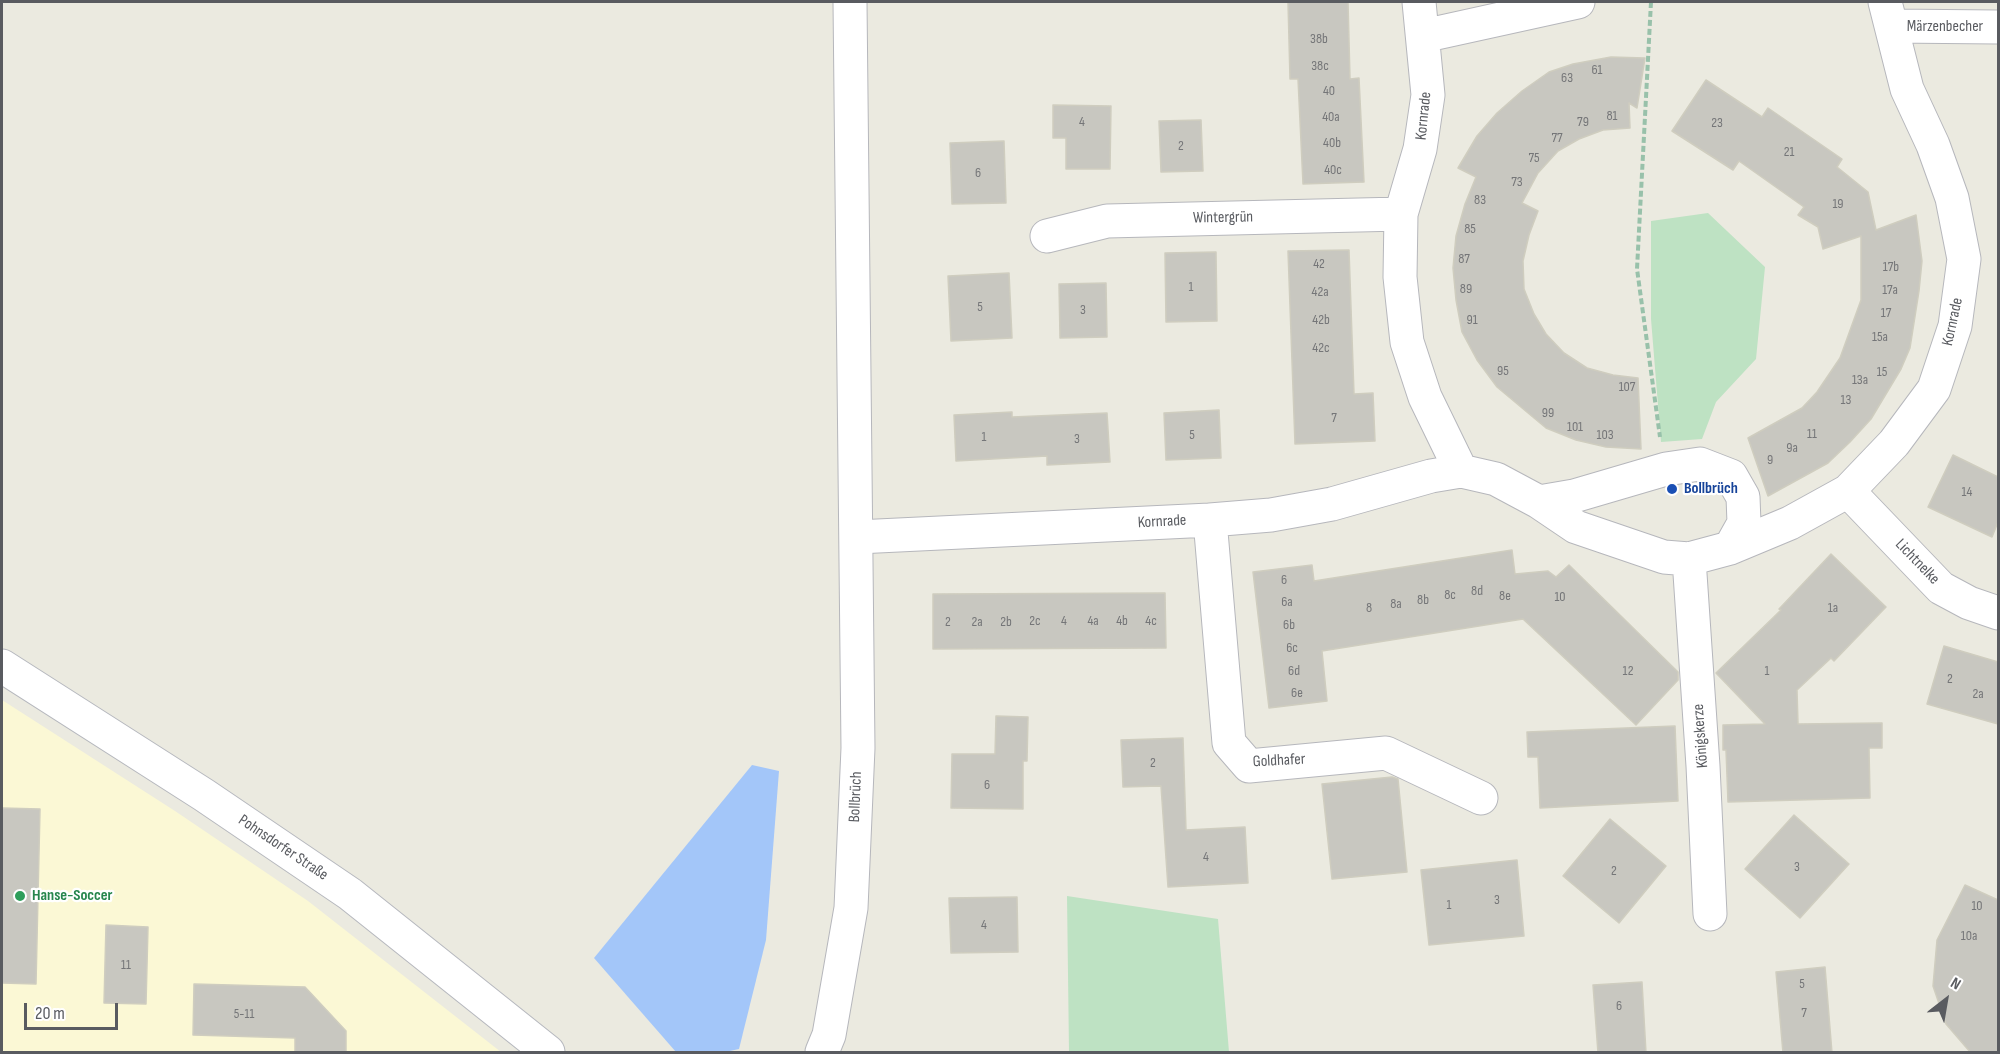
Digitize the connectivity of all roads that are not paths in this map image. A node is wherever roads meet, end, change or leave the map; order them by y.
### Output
1 (850, 2) edge
2 (1419, 2) edge
3 (1578, 2) edge
4 (1888, 14) edge
5 (1998, 27) edge
6 (1423, 36) junction
7 (1401, 214) junction
8 (1047, 236) dead end
9 (1461, 471) junction
10 (1848, 491) junction
11 (1539, 502) junction
12 (1210, 520) junction
13 (857, 537) junction
14 (1730, 549) junction
15 (1689, 559) junction
16 (1998, 613) edge
17 (2, 666) edge
18 (1480, 798) dead end
19 (1710, 914) dead end
20 (548, 1053) edge
21 (822, 1053) edge

1 - 13 street, Bollbrüch
2 - 6 street, Kornrade
3 - 6 street
4 - 5 street, Märzenbecher
4 - 10 street, Kornrade
6 - 7 street, Kornrade
7 - 8 street, Wintergrün
7 - 9 street, Kornrade
9 - 11 street, Kornrade
9 - 12 street, Kornrade
10 - 14 street, Kornrade
10 - 16 street, Lichtnelke
11 - 14 street
11 - 15 street, Kornrade
12 - 13 street, Kornrade
12 - 18 street, Goldhafer
13 - 21 street, Bollbrüch
14 - 15 street, Kornrade
15 - 19 street, Königskerze
17 - 20 street, Pohnsdorfer Straße

